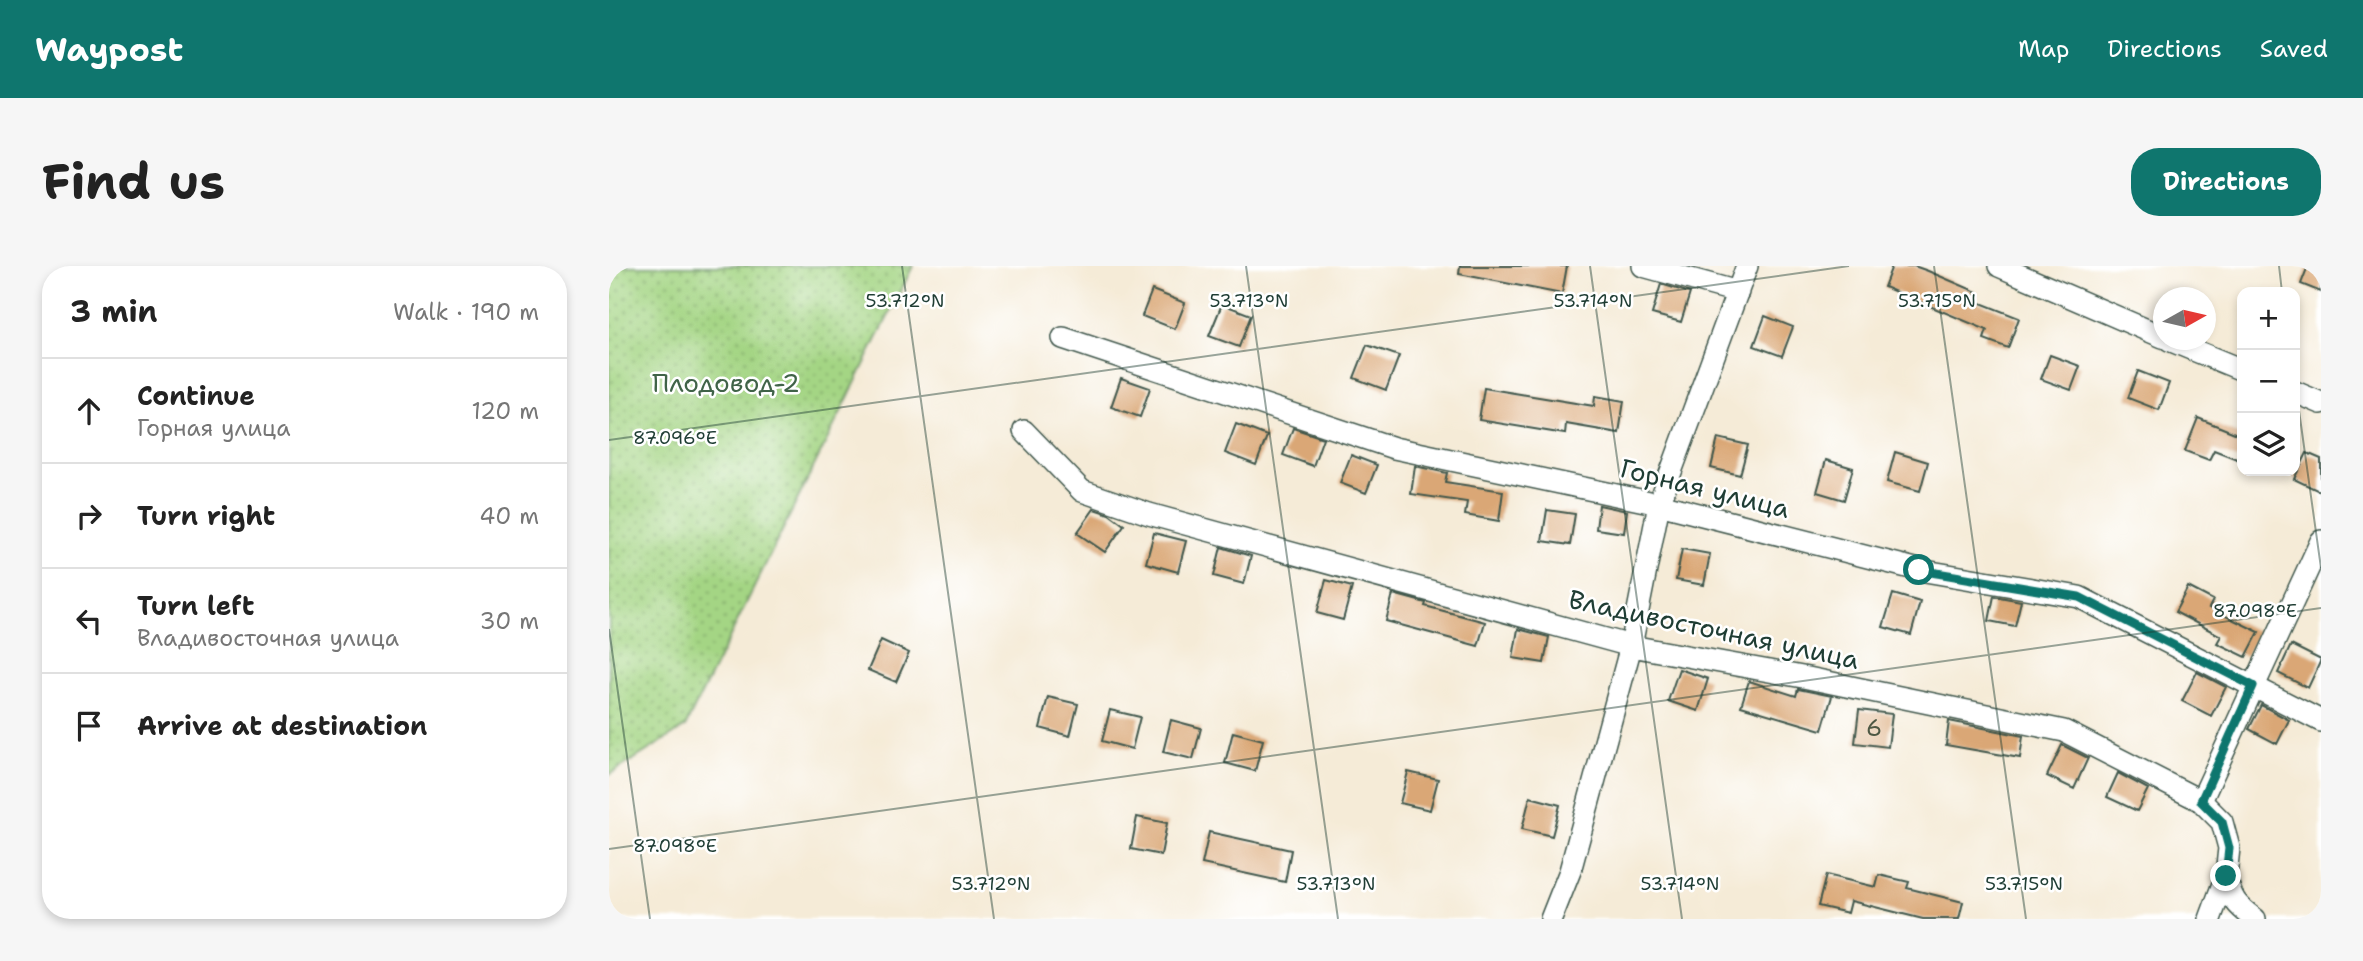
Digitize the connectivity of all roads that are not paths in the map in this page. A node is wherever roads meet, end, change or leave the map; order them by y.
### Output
1 (1643, 266) edge
2 (1747, 266) edge
3 (1999, 266) edge
4 (1738, 292) junction
5 (2153, 332) edge
6 (1063, 338) dead end
7 (2193, 350) edge
8 (2237, 368) edge
9 (2300, 394) edge
10 (2321, 403) edge
11 (1024, 431) dead end
12 (1659, 504) junction
13 (2321, 541) edge
14 (1631, 646) junction
15 (2253, 686) junction
16 (2321, 721) edge
17 (2201, 801) junction
18 (2226, 876) junction
19 (1551, 919) edge
20 (2210, 919) edge
21 (2255, 919) edge

1 - 4 street
2 - 4 street
3 - 5 street
4 - 12 street
6 - 12 street, Горная улица
7 - 8 street
9 - 10 street
11 - 14 street, Владивосточная улица
12 - 14 street
12 - 15 street, Горная улица
13 - 15 street
14 - 17 street, Владивосточная улица
14 - 19 street
15 - 16 street, Горная улица
15 - 17 street
17 - 18 street, Владивосточная улица
18 - 20 street, Владивосточная улица
18 - 21 street

